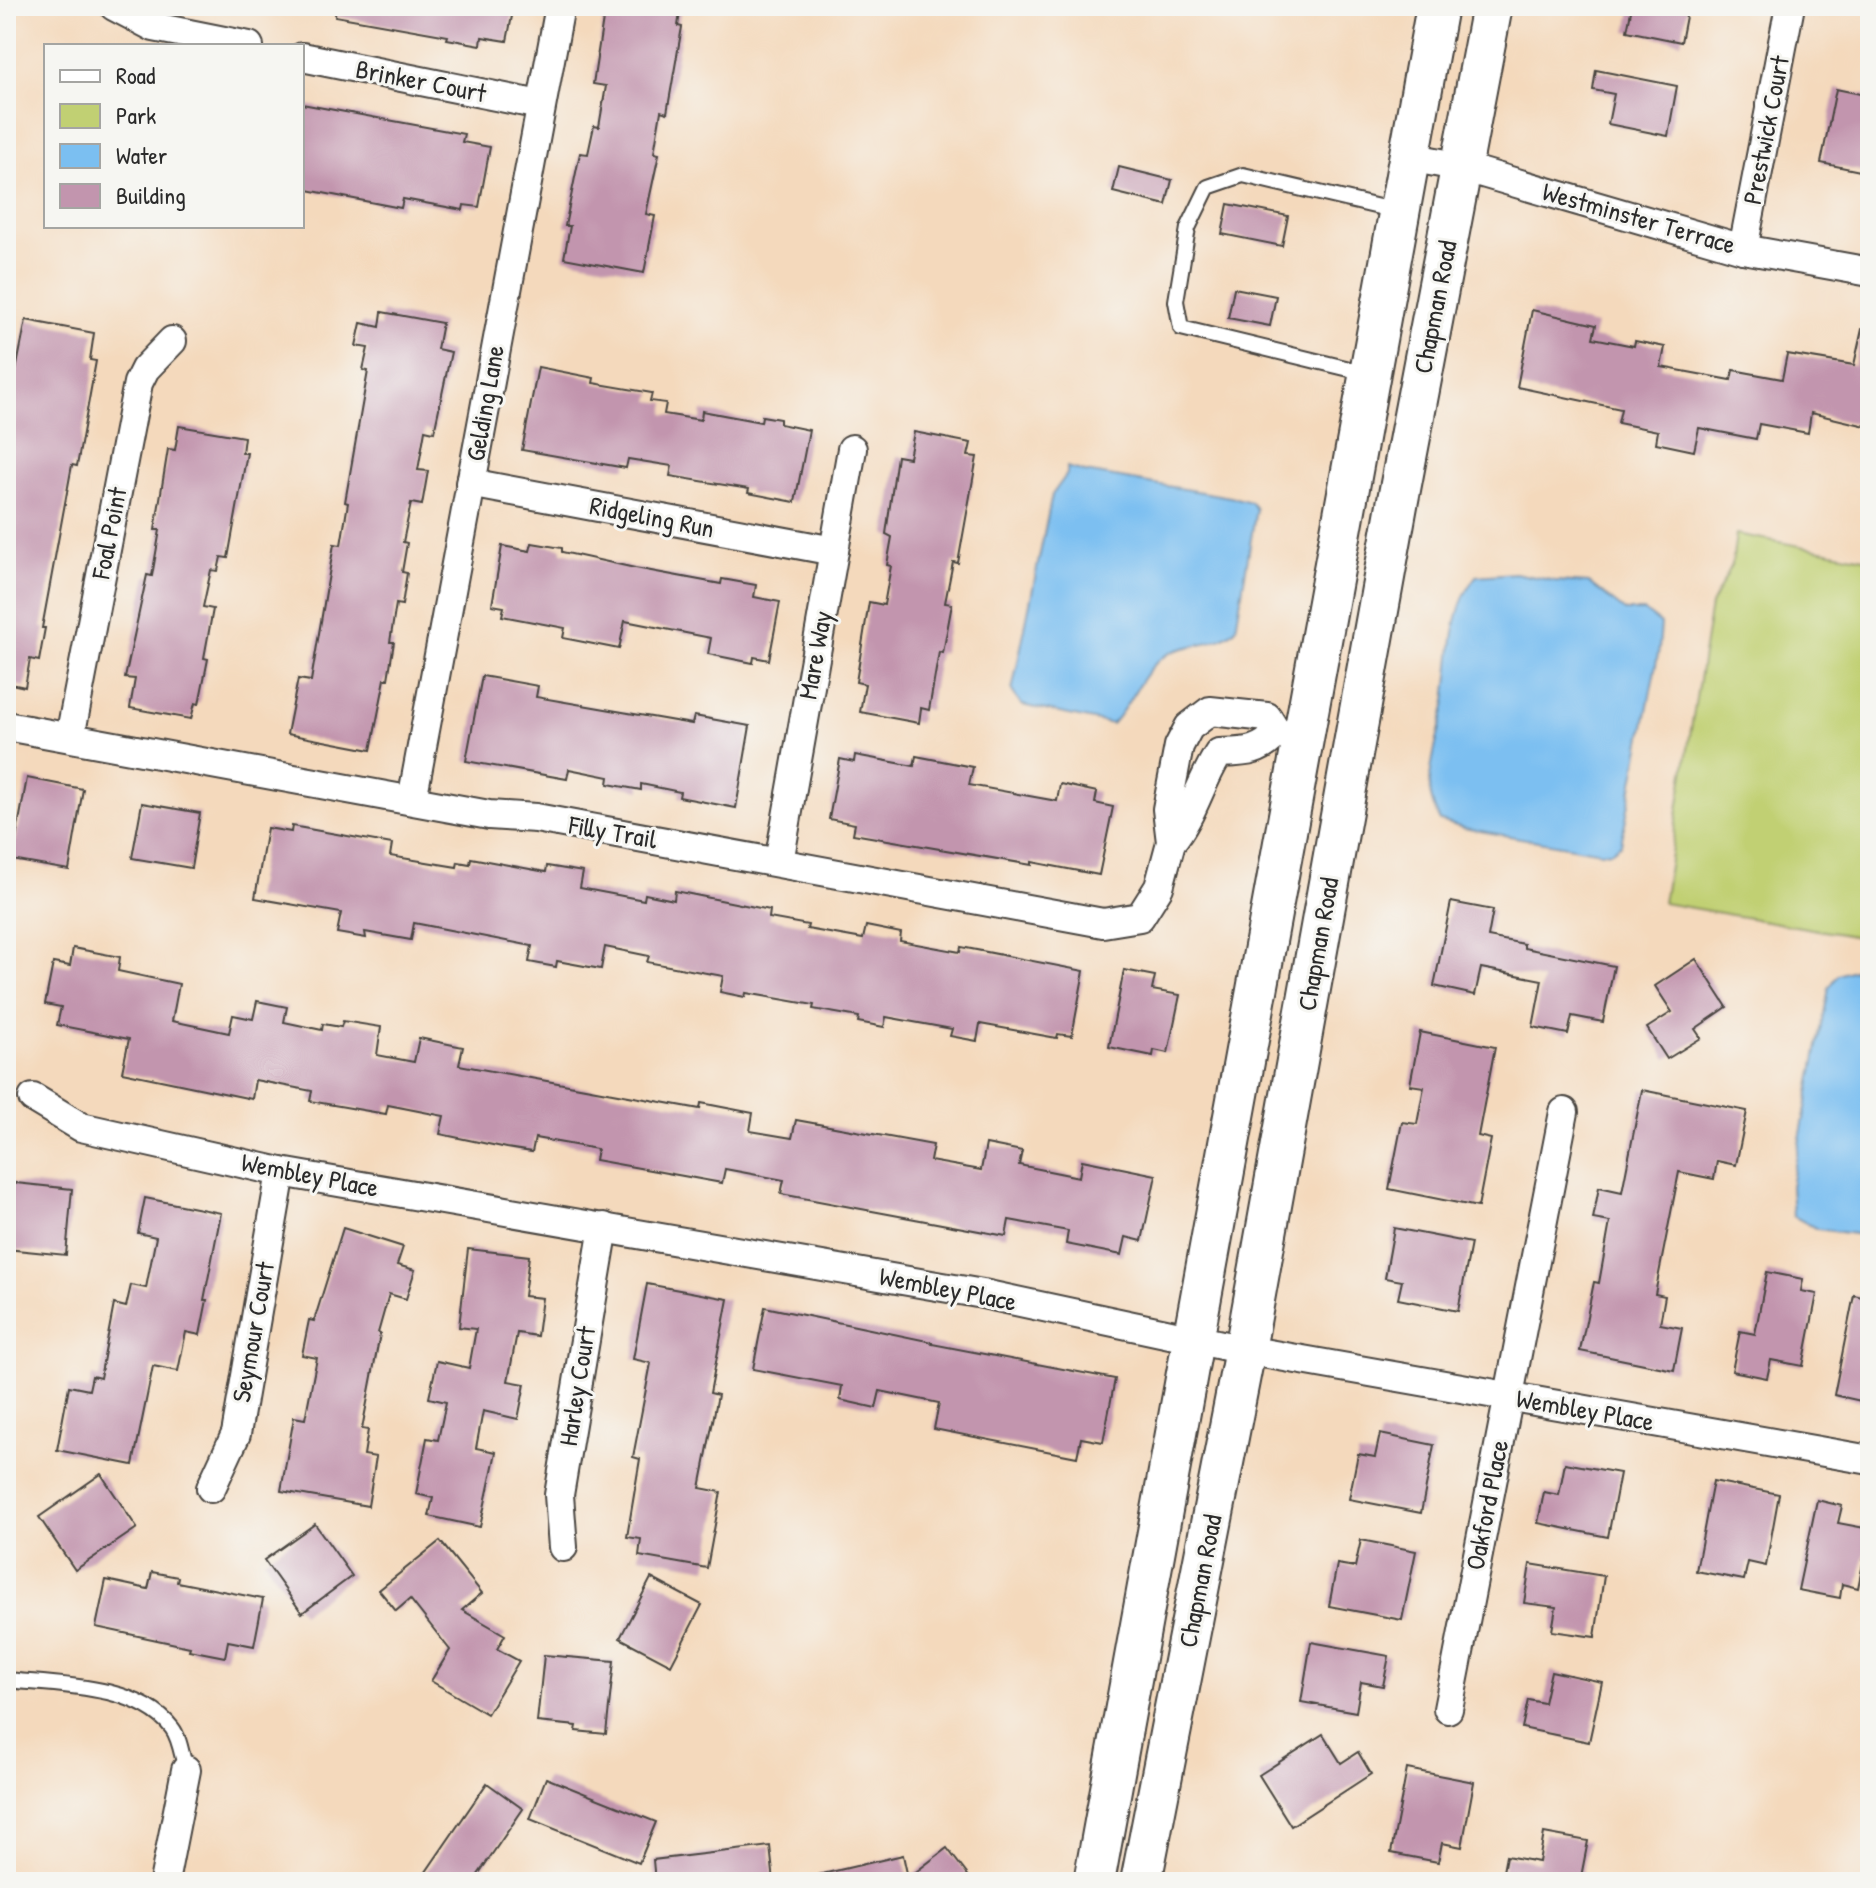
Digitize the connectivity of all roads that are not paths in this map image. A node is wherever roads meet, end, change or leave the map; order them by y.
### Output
1 (114, 6) edge
2 (560, 6) edge
3 (1437, 6) edge
4 (1492, 6) edge
5 (1789, 11) dead end
6 (239, 44) edge
7 (304, 57) edge
8 (540, 105) junction
9 (1409, 157) junction
10 (1462, 167) junction
11 (1399, 212) junction
12 (1743, 249) junction
13 (1870, 272) edge
14 (172, 341) dead end
15 (1370, 374) junction
16 (852, 449) dead end
17 (470, 483) junction
18 (834, 551) junction
19 (1210, 711) junction
20 (6, 726) edge
21 (1291, 735) junction
22 (70, 737) junction
23 (1219, 753) junction
24 (412, 800) junction
25 (1171, 842) junction
26 (779, 862) junction
27 (33, 1098) dead end
28 (1564, 1112) dead end
29 (281, 1172) junction
30 (604, 1227) junction
31 (1194, 1339) junction
32 (1245, 1350) junction
33 (1508, 1396) junction
34 (1870, 1460) edge
35 (211, 1488) dead end
36 (563, 1547) dead end
37 (6, 1680) edge
38 (1448, 1709) dead end
39 (186, 1770) joint
40 (164, 1882) edge
41 (1094, 1882) edge
42 (1141, 1882) edge

1 - 6 street
2 - 8 street, Gelding Lane
3 - 9 street, Chapman Road
4 - 10 street, Chapman Road
5 - 12 street, Prestwick Court
7 - 8 street, Brinker Court
8 - 17 street, Gelding Lane
9 - 10 street, Westminster Terrace
9 - 11 street, Chapman Road
10 - 12 street, Westminster Terrace
10 - 32 street, Chapman Road
11 - 15 street, Chapman Road
11 - 15 lane
12 - 13 street, Westminster Terrace
14 - 22 street, Foal Point
15 - 21 street, Chapman Road
16 - 18 street, Mare Way
17 - 18 street, Ridgeling Run
17 - 24 street, Gelding Lane
18 - 26 street, Mare Way
19 - 21 street
19 - 23 street
19 - 25 street
20 - 22 street, Filly Trail
21 - 23 street
21 - 31 street, Chapman Road
22 - 24 street, Filly Trail
23 - 25 street
24 - 26 street, Filly Trail
25 - 26 street, Filly Trail
27 - 29 street, Wembley Place
28 - 33 street, Oakford Place
29 - 30 street, Wembley Place
29 - 35 street, Seymour Court
30 - 31 street, Wembley Place
30 - 36 street, Harley Court
31 - 32 street, Wembley Place
31 - 41 street, Chapman Road
32 - 33 street, Wembley Place
32 - 42 street, Chapman Road
33 - 34 street, Wembley Place
33 - 38 street, Oakford Place
37 - 39 lane
39 - 40 street

